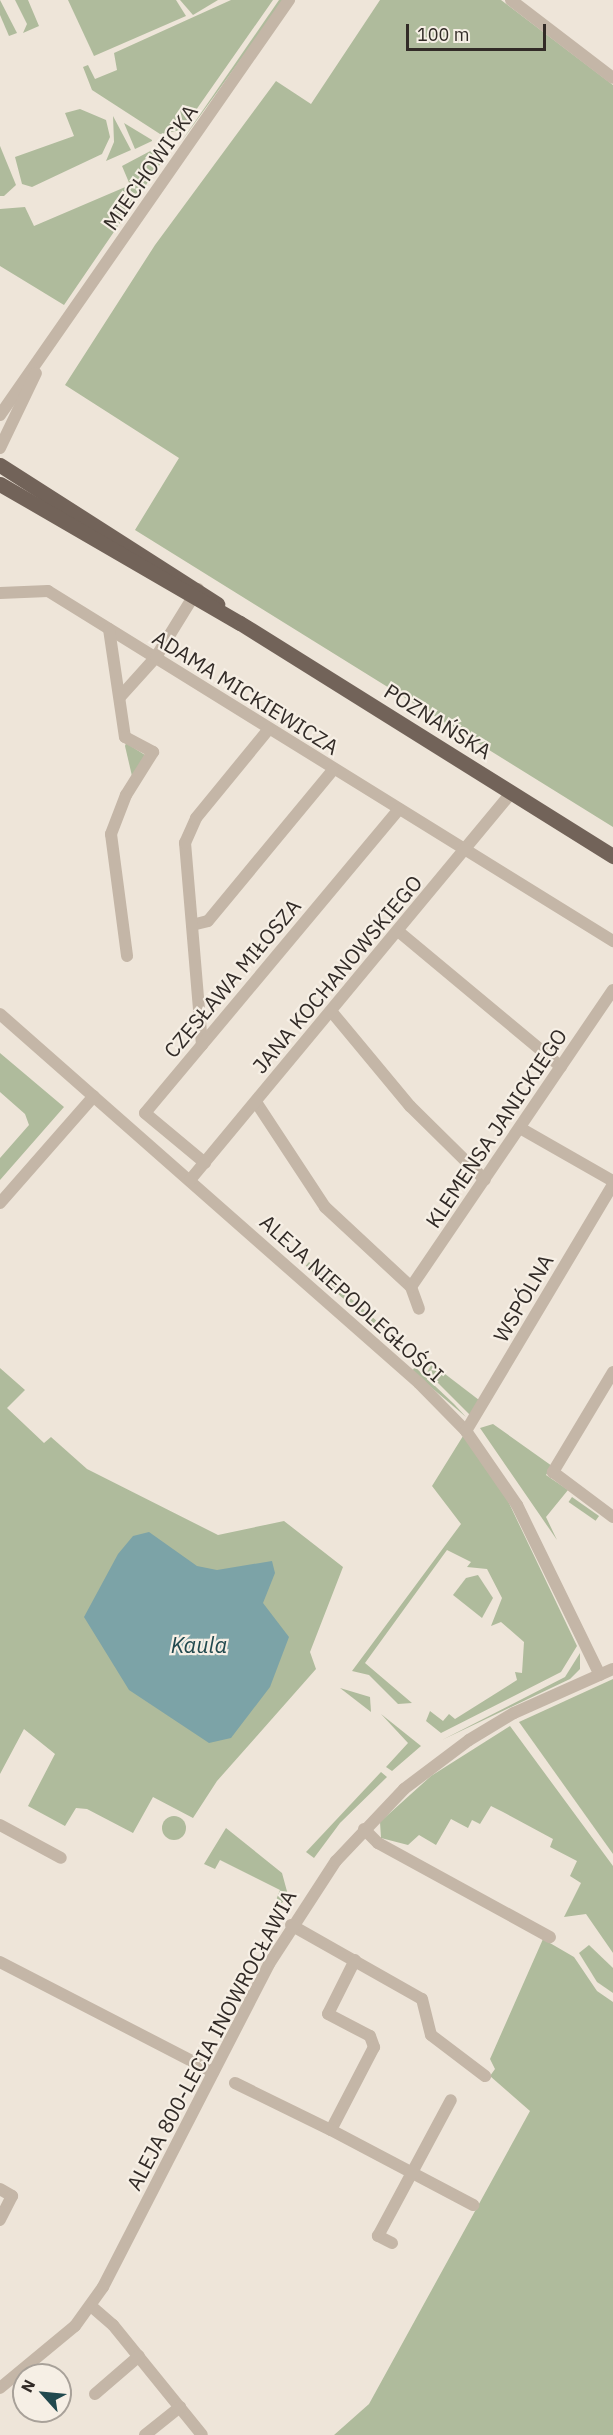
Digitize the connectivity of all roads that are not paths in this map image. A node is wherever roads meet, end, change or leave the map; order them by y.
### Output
1 (289, 0) edge
2 (511, 0) edge
3 (613, 78) edge
4 (42, 357) junction
5 (0, 415) edge
6 (0, 448) edge
7 (0, 465) edge
8 (0, 484) edge
9 (0, 492) edge
10 (18, 495) junction
11 (0, 593) edge
12 (196, 594) junction
13 (109, 629) junction
14 (156, 657) junction
15 (120, 697) junction
16 (268, 730) junction
17 (333, 770) junction
18 (513, 792) junction
19 (399, 809) junction
20 (465, 851) junction
21 (613, 855) edge
22 (192, 925) junction
23 (398, 931) junction
24 (613, 941) edge
25 (127, 956) dead end
26 (613, 990) edge
27 (332, 1011) junction
28 (0, 1014) edge
29 (202, 1045) junction
30 (561, 1067) junction
31 (94, 1096) junction
32 (256, 1102) junction
33 (520, 1128) junction
34 (205, 1163) junction
35 (190, 1180) junction
36 (485, 1180) junction
37 (613, 1183) edge
38 (0, 1203) edge
39 (411, 1287) junction
40 (419, 1309) dead end
41 (613, 1372) edge
42 (466, 1431) junction
43 (613, 1516) edge
44 (613, 1669) edge
45 (600, 1675) junction
46 (0, 1825) edge
47 (364, 1829) junction
48 (61, 1858) dead end
49 (291, 1925) junction
50 (550, 1937) dead end
51 (355, 1960) junction
52 (0, 1962) edge
53 (213, 2072) junction
54 (485, 2076) dead end
55 (235, 2083) dead end
56 (451, 2100) dead end
57 (333, 2126) junction
58 (411, 2173) junction
59 (0, 2189) edge
60 (474, 2205) dead end
61 (0, 2220) edge
62 (392, 2243) dead end
63 (91, 2306) junction
64 (139, 2356) junction
65 (0, 2388) edge
66 (95, 2394) dead end
67 (180, 2407) junction
68 (145, 2435) edge
69 (202, 2435) edge

1 - 4 street, MIECHOWICKA
2 - 3 street
4 - 5 street, MIECHOWICKA
4 - 6 street, MIECHOWICKA
7 - 12 main road, POZNAŃSKA
8 - 10 main road, POZNAŃSKA
9 - 10 street
10 - 12 main road, POZNAŃSKA
11 - 13 street, ADAMA MICKIEWICZA
12 - 14 street
12 - 18 main road, POZNAŃSKA
13 - 14 street, ADAMA MICKIEWICZA
13 - 15 street
14 - 15 street
14 - 16 street, ADAMA MICKIEWICZA
15 - 25 street
16 - 17 street, ADAMA MICKIEWICZA
16 - 22 street
17 - 19 street, ADAMA MICKIEWICZA
17 - 22 street
18 - 20 street, JANA KOCHANOWSKIEGO
18 - 21 main road, POZNAŃSKA
19 - 20 street, ADAMA MICKIEWICZA
19 - 29 street, CZESŁAWA MIŁOSZA
20 - 23 street, JANA KOCHANOWSKIEGO
20 - 24 street, ADAMA MICKIEWICZA
22 - 29 street
23 - 27 street, JANA KOCHANOWSKIEGO
23 - 30 street
26 - 30 street, KLEMENSA JANICKIEGO
27 - 32 street, JANA KOCHANOWSKIEGO
27 - 36 street
28 - 31 street, ALEJA NIEPODLEGŁOŚCI
29 - 34 street, CZESŁAWA MIŁOSZA
30 - 33 street, KLEMENSA JANICKIEGO
31 - 35 street, ALEJA NIEPODLEGŁOŚCI
31 - 38 street
32 - 34 street, JANA KOCHANOWSKIEGO
32 - 39 street
33 - 36 street, KLEMENSA JANICKIEGO
33 - 37 street
34 - 35 street, JANA KOCHANOWSKIEGO
35 - 42 street, ALEJA NIEPODLEGŁOŚCI
36 - 39 street, KLEMENSA JANICKIEGO
37 - 42 street, WSPÓLNA
39 - 40 street
41 - 43 street
42 - 45 street, ALEJA NIEPODLEGŁOŚCI
44 - 45 street, ALEJA 800-LECIA INOWROCŁAWIA
45 - 47 street, ALEJA 800-LECIA INOWROCŁAWIA
46 - 48 street
47 - 49 street, ALEJA 800-LECIA INOWROCŁAWIA
47 - 50 street
49 - 51 street
49 - 53 street, ALEJA 800-LECIA INOWROCŁAWIA
51 - 54 street
51 - 57 street
52 - 53 street
53 - 63 street, ALEJA 800-LECIA INOWROCŁAWIA
55 - 57 street
56 - 58 street
57 - 58 street
58 - 60 street
58 - 62 street
59 - 61 street
63 - 64 street
63 - 65 street, ALEJA 800-LECIA INOWROCŁAWIA
64 - 66 street
64 - 67 street
67 - 68 street
67 - 69 street

